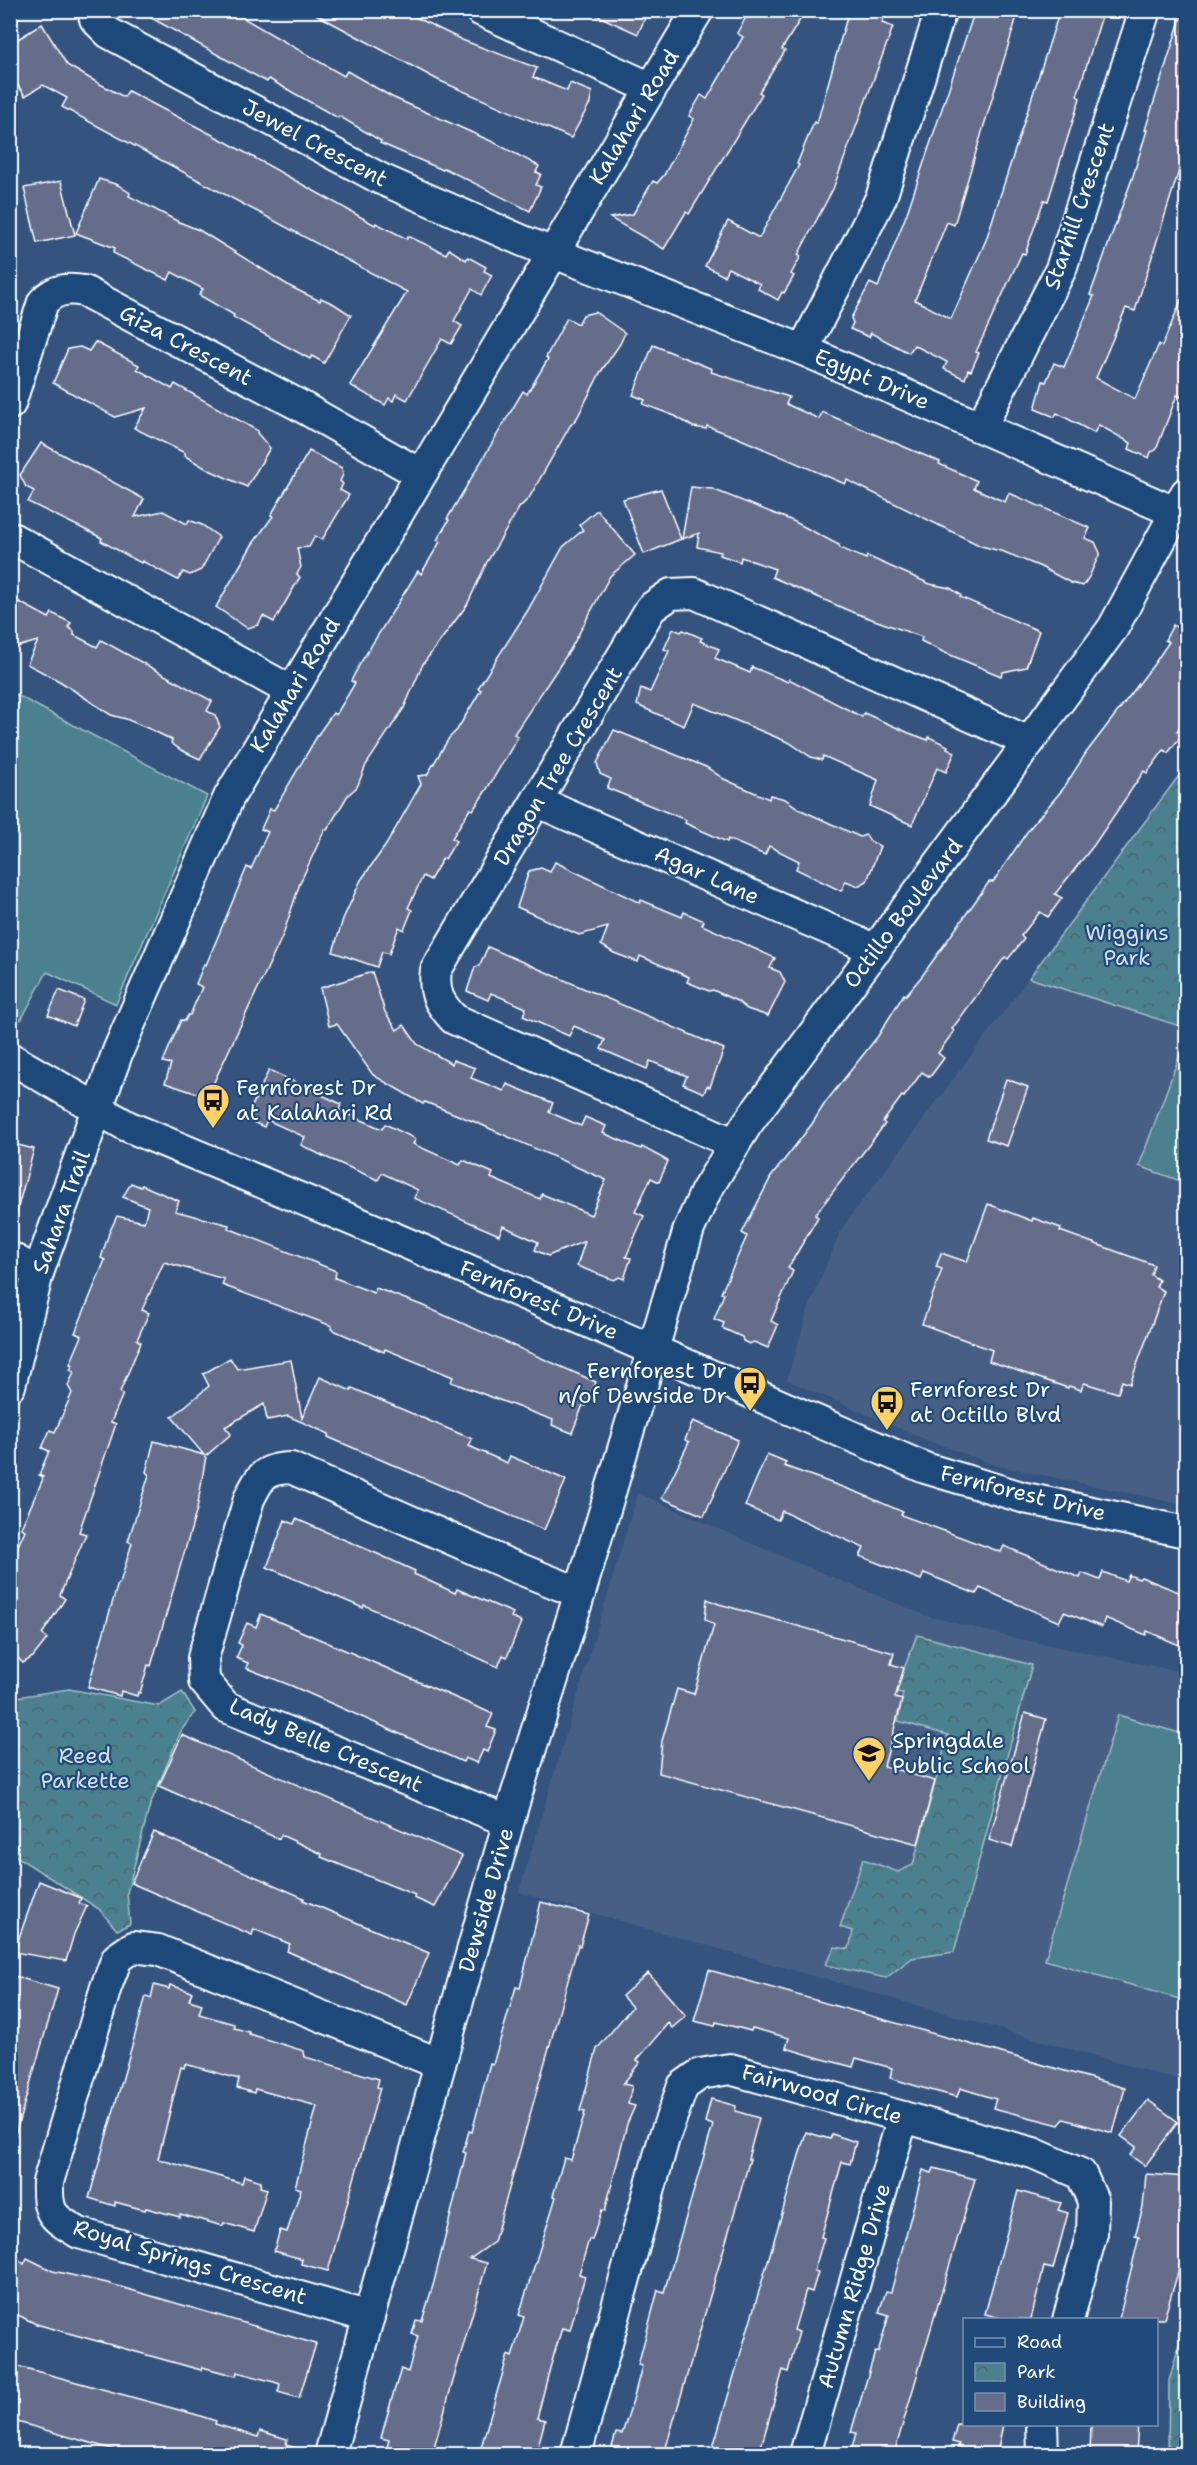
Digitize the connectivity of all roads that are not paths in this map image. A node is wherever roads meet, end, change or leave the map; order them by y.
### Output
1 (93, 10) edge
2 (480, 10) edge
3 (698, 10) edge
4 (941, 10) edge
5 (1144, 10) edge
6 (651, 88) junction
7 (553, 253) junction
8 (803, 350) junction
9 (10, 404) edge
10 (981, 427) junction
11 (420, 474) junction
12 (1183, 507) edge
13 (10, 537) edge
14 (291, 691) junction
15 (1029, 742) junction
16 (538, 802) junction
17 (876, 950) junction
18 (10, 1058) edge
19 (98, 1110) junction
20 (733, 1143) junction
21 (10, 1257) edge
22 (38, 1273) junction
23 (653, 1349) junction
24 (10, 1386) edge
25 (1186, 1532) edge
26 (580, 1593) junction
27 (508, 1821) junction
28 (440, 2064) junction
29 (903, 2117) junction
30 (369, 2317) junction
31 (1068, 2318) edge
32 (1042, 2426) edge
33 (330, 2454) edge
34 (576, 2454) edge
35 (805, 2454) edge
36 (1042, 2454) edge

1 - 7 street, Jewel Crescent
2 - 6 street
3 - 6 street, Kalahari Road
4 - 8 street
5 - 10 street, Starhill Crescent
6 - 7 street, Kalahari Road
7 - 8 street, Egypt Drive
7 - 11 street, Kalahari Road
8 - 10 street, Egypt Drive
9 - 11 street, Giza Crescent
10 - 12 street, Egypt Drive
11 - 14 street, Kalahari Road
12 - 15 street, Octillo Boulevard
13 - 14 street
14 - 19 street, Kalahari Road
15 - 16 street, Dragon Tree Crescent
15 - 17 street, Octillo Boulevard
16 - 17 street, Agar Lane
16 - 20 street, Dragon Tree Crescent
17 - 20 street, Octillo Boulevard
18 - 19 street, Fernforest Drive
19 - 22 street, Sahara Trail
19 - 23 street, Fernforest Drive
20 - 23 street, Octillo Boulevard
21 - 22 street
22 - 24 street, Sahara Trail
23 - 25 street, Fernforest Drive
23 - 26 street, Dewside Drive
26 - 27 street, Dewside Drive
26 - 27 street, Lady Belle Crescent
27 - 28 street, Dewside Drive
28 - 30 street, Dewside Drive
28 - 30 street, Royal Springs Crescent
29 - 31 street, Fairwood Circle
29 - 34 street, Fairwood Circle
29 - 35 street, Autumn Ridge Drive
30 - 33 street, Dewside Drive
32 - 36 street

